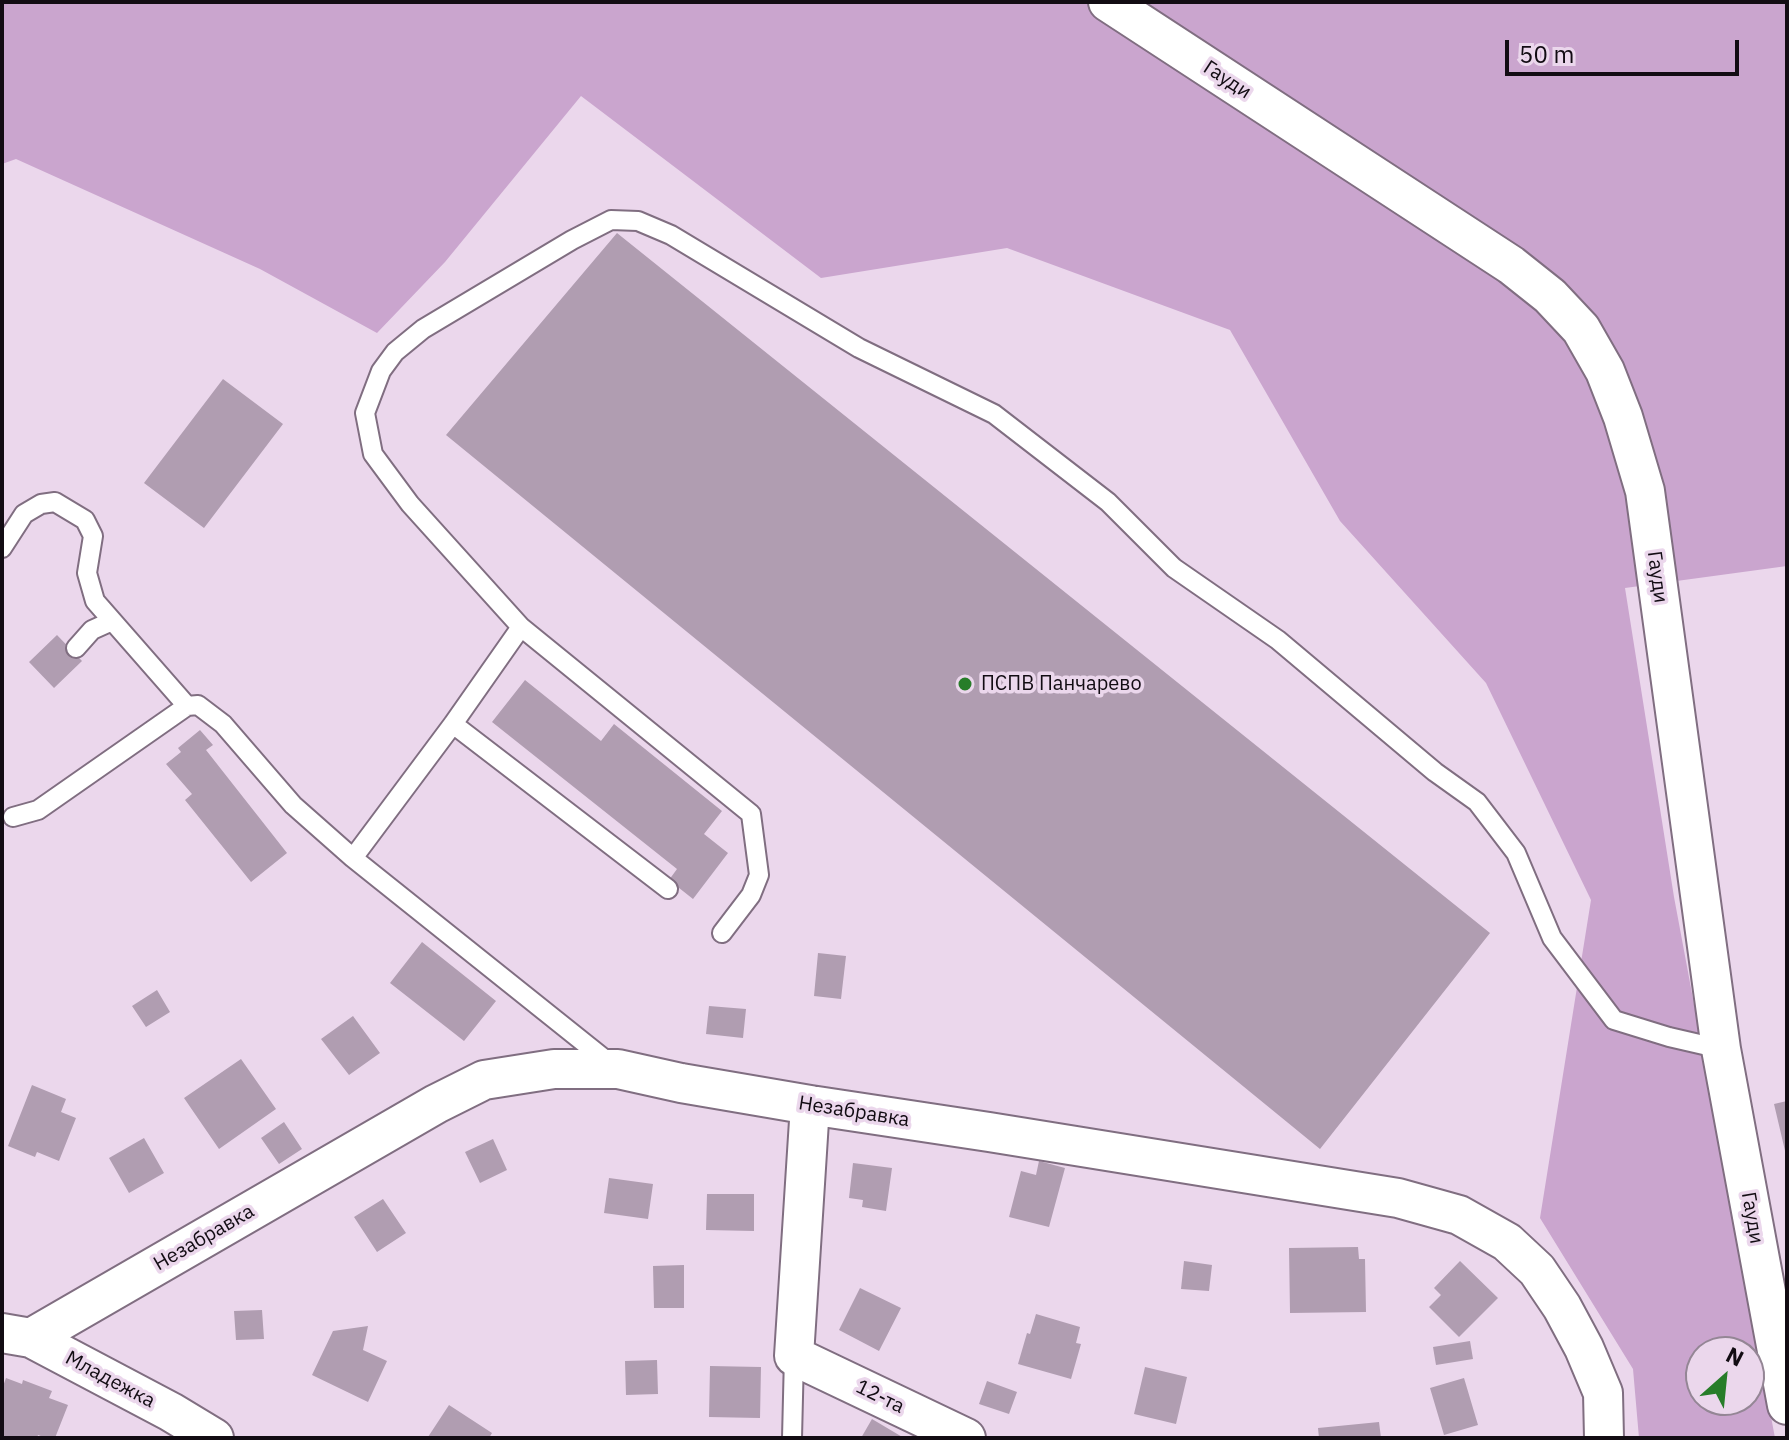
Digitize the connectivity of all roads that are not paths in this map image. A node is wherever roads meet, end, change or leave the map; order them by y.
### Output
1 (1108, 2) edge
2 (2, 548) edge
3 (112, 621) junction
4 (521, 627) junction
5 (76, 648) dead end
6 (187, 706) junction
7 (453, 724) junction
8 (13, 817) dead end
9 (353, 858) junction
10 (668, 889) dead end
11 (722, 933) dead end
12 (1721, 1049) junction
13 (618, 1069) junction
14 (810, 1105) junction
15 (16, 1335) edge
16 (794, 1356) junction
17 (1787, 1405) edge
18 (214, 1438) edge
19 (792, 1438) edge
20 (966, 1438) edge
21 (1604, 1438) edge

1 - 12 street, Гауди
2 - 3 lane
3 - 5 lane
3 - 6 lane
4 - 7 lane
4 - 11 lane
4 - 12 lane
6 - 8 lane
6 - 9 lane
7 - 9 lane
7 - 10 lane
9 - 13 lane
12 - 17 street, Гауди
13 - 14 street, Незабравка
13 - 15 street, Незабравка
14 - 16 street
14 - 21 street, Незабравка
15 - 18 street, Младежка
16 - 19 lane
16 - 20 street, 12-та

